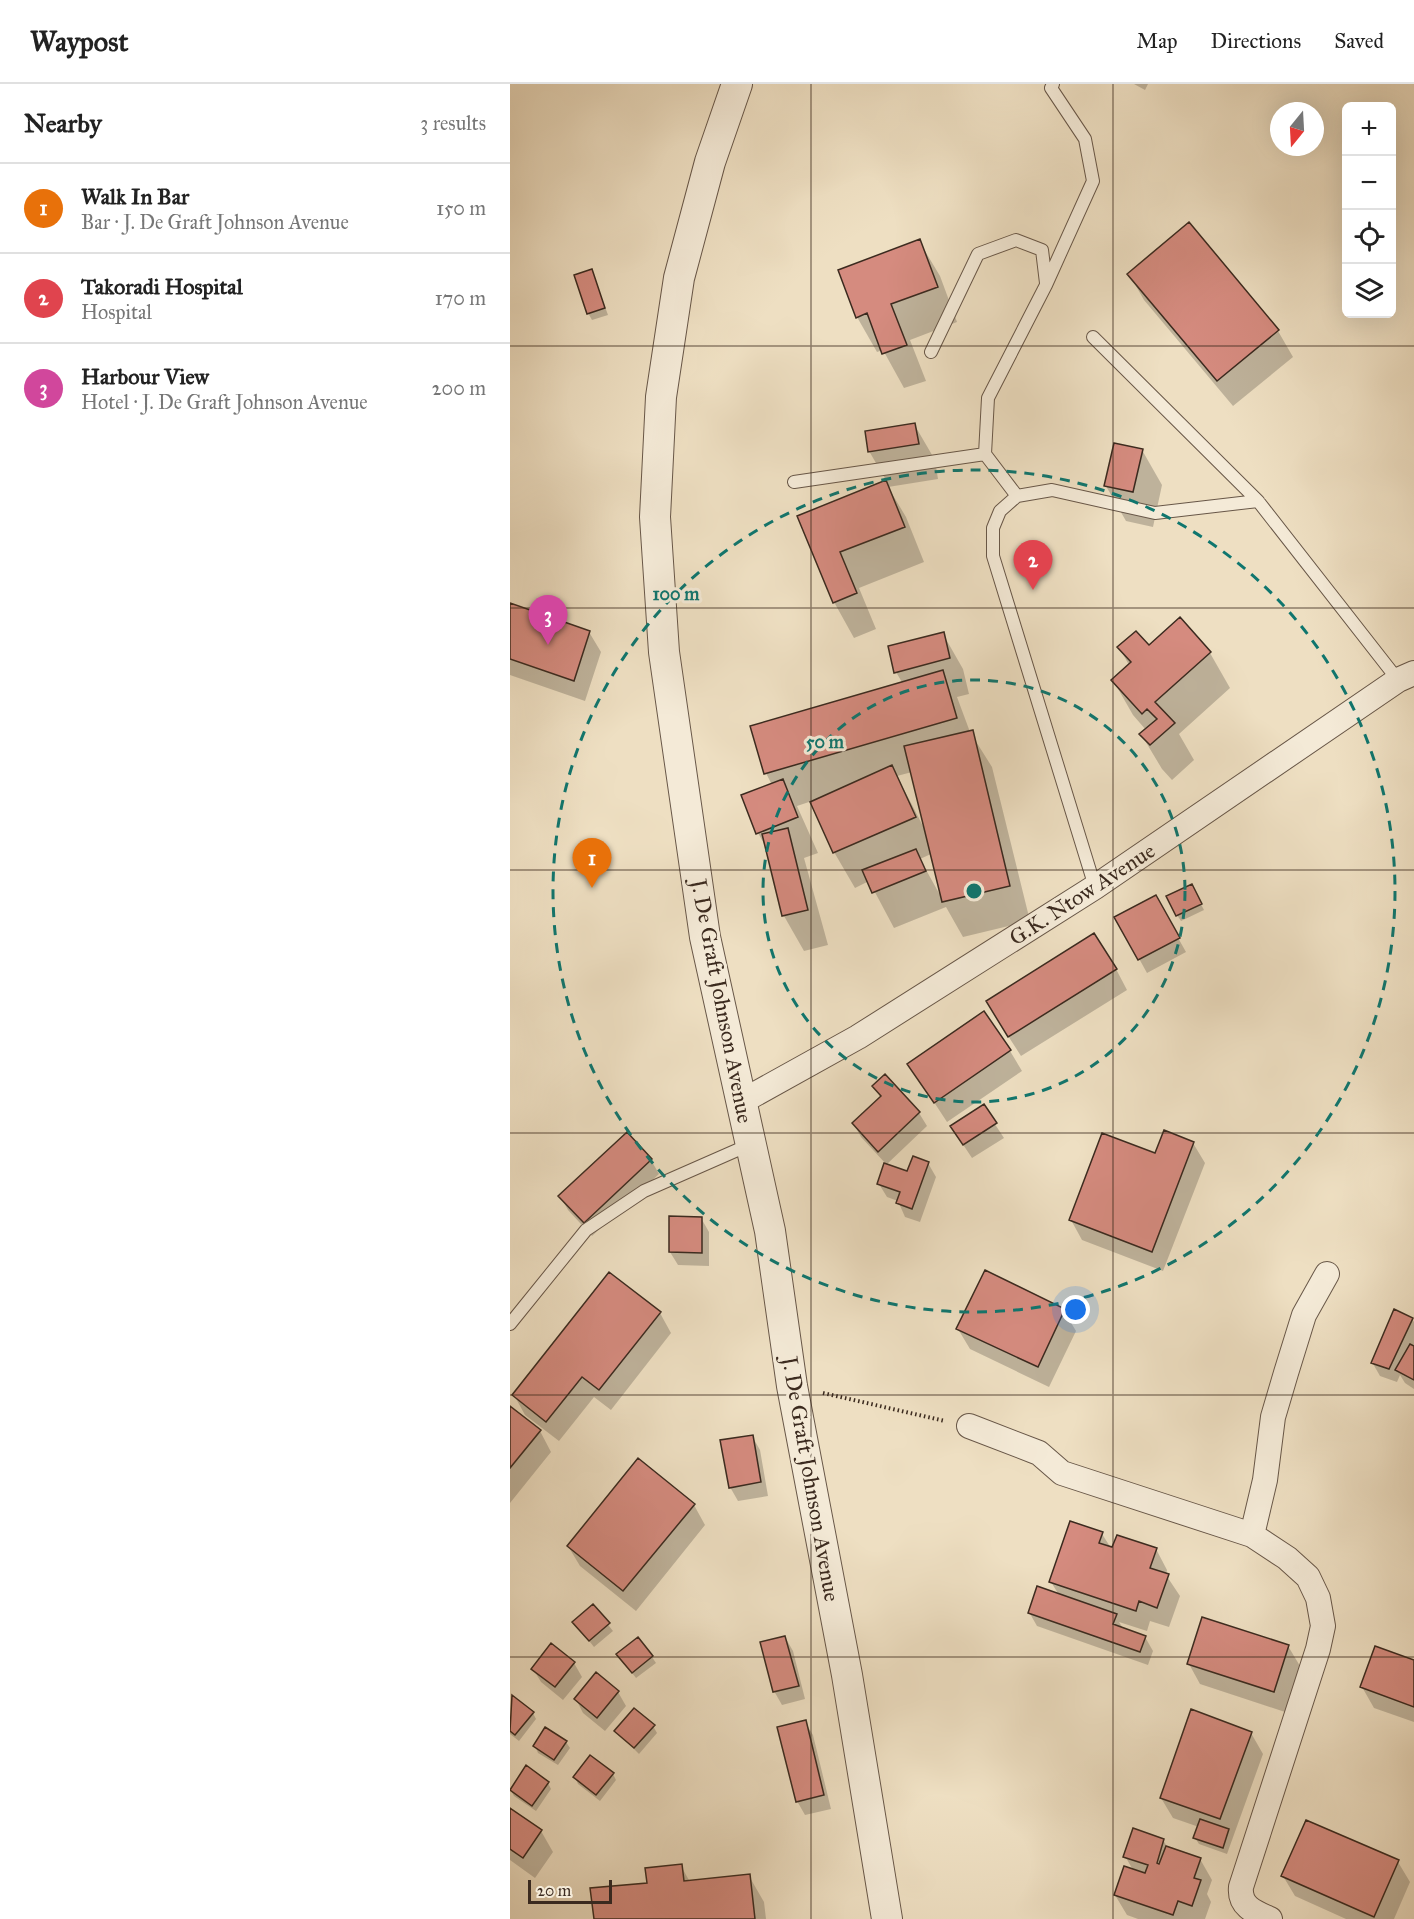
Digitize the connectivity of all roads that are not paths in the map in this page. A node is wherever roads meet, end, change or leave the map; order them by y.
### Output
1 (738, 84) edge
2 (1053, 84) edge
3 (1046, 285) junction
4 (1093, 337) dead end
5 (931, 351) dead end
6 (985, 454) junction
7 (794, 482) dead end
8 (1017, 496) junction
9 (1258, 501) junction
10 (1406, 676) edge
11 (1095, 887) junction
12 (741, 1102) junction
13 (752, 1144) junction
14 (1327, 1274) dead end
15 (510, 1324) edge
16 (969, 1426) road end
17 (1252, 1535) junction
18 (887, 1919) edge
19 (1270, 1919) edge

1 - 12 street, J. De Graft Johnson Avenue
2 - 3 lane
3 - 5 lane
3 - 6 lane
4 - 9 lane
6 - 7 lane
6 - 8 lane
8 - 9 lane
8 - 11 lane
9 - 10 lane
10 - 11 street, G.K. Ntow Avenue
11 - 12 street, G.K. Ntow Avenue
12 - 13 street, J. De Graft Johnson Avenue
13 - 15 lane
13 - 18 street, J. De Graft Johnson Avenue
14 - 17 street
16 - 17 street
17 - 19 street

